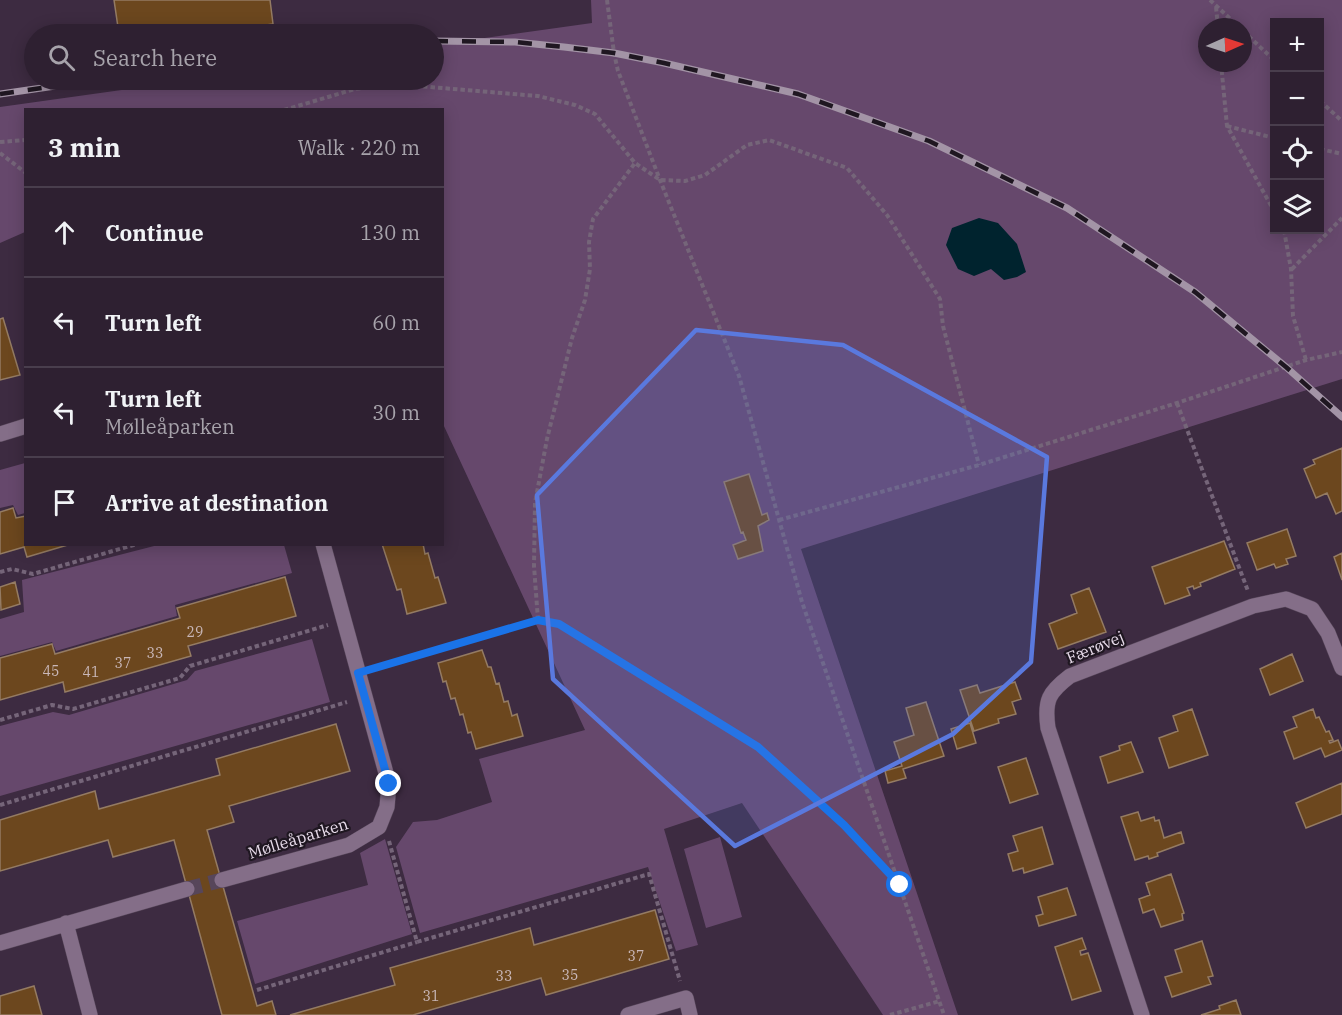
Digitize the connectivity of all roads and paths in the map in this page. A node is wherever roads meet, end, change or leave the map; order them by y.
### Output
1 (607, 0) edge
2 (1210, 0) edge
3 (1216, 6) junction
4 (1217, 18) edge
5 (1229, 18) edge
6 (1252, 39) edge
7 (1270, 55) edge
8 (1222, 72) edge
9 (444, 88) edge
10 (352, 90) edge
11 (1324, 104) edge
12 (291, 108) edge
13 (1342, 121) edge
14 (1227, 126) junction
15 (1270, 137) edge
16 (24, 141) edge
17 (0, 142) edge
18 (1324, 150) edge
19 (0, 153) edge
20 (1342, 154) edge
21 (635, 163) junction
22 (24, 171) edge
23 (660, 180) junction
24 (1270, 202) edge
25 (1342, 218) edge
26 (1285, 234) edge
27 (1291, 269) junction
28 (1342, 351) edge
29 (1306, 360) junction
30 (1178, 403) junction
31 (24, 427) edge
32 (0, 434) edge
33 (979, 465) junction
34 (779, 520) junction
35 (130, 546) edge
36 (324, 546) edge
37 (0, 572) edge
38 (1253, 606) junction
39 (343, 620) junction
40 (538, 620) junction
41 (1342, 668) edge
42 (358, 673) junction
43 (365, 696) junction
44 (0, 720) edge
45 (0, 805) edge
46 (382, 819) junction
47 (222, 880) tunnel mouth
48 (900, 885) junction
49 (187, 889) tunnel mouth
50 (66, 923) junction
51 (417, 942) junction
52 (0, 943) edge
53 (257, 990) dead end
54 (686, 999) junction
55 (940, 1001) junction
56 (90, 1015) edge
57 (628, 1015) edge
58 (690, 1015) edge
59 (890, 1015) edge
60 (944, 1015) edge
61 (1142, 1015) edge

1 - 23 path
2 - 3 path
3 - 4 path
3 - 5 path
6 - 7 path
8 - 14 path
9 - 21 path
10 - 12 path
11 - 13 path
14 - 15 path
14 - 24 path
16 - 17 path
18 - 20 path
19 - 22 path
21 - 23 path
21 - 40 path
23 - 33 path
23 - 34 path
25 - 27 path
26 - 27 path
27 - 29 path
28 - 29 path
29 - 30 path
30 - 33 path
30 - 38 path
31 - 32 street
33 - 34 path
34 - 48 path
35 - 37 path
36 - 39 street
38 - 41 street, Færøvej
38 - 61 street, Færøvej
39 - 42 street
39 - 44 path
40 - 42 path
40 - 48 path
42 - 43 street
43 - 45 path
43 - 46 street
46 - 47 street, Mølleåparken
46 - 51 path
48 - 55 path
49 - 50 street
50 - 52 street
50 - 56 street
51 - 53 path
51 - 54 path
54 - 57 street
54 - 58 street
55 - 59 path
55 - 60 path

